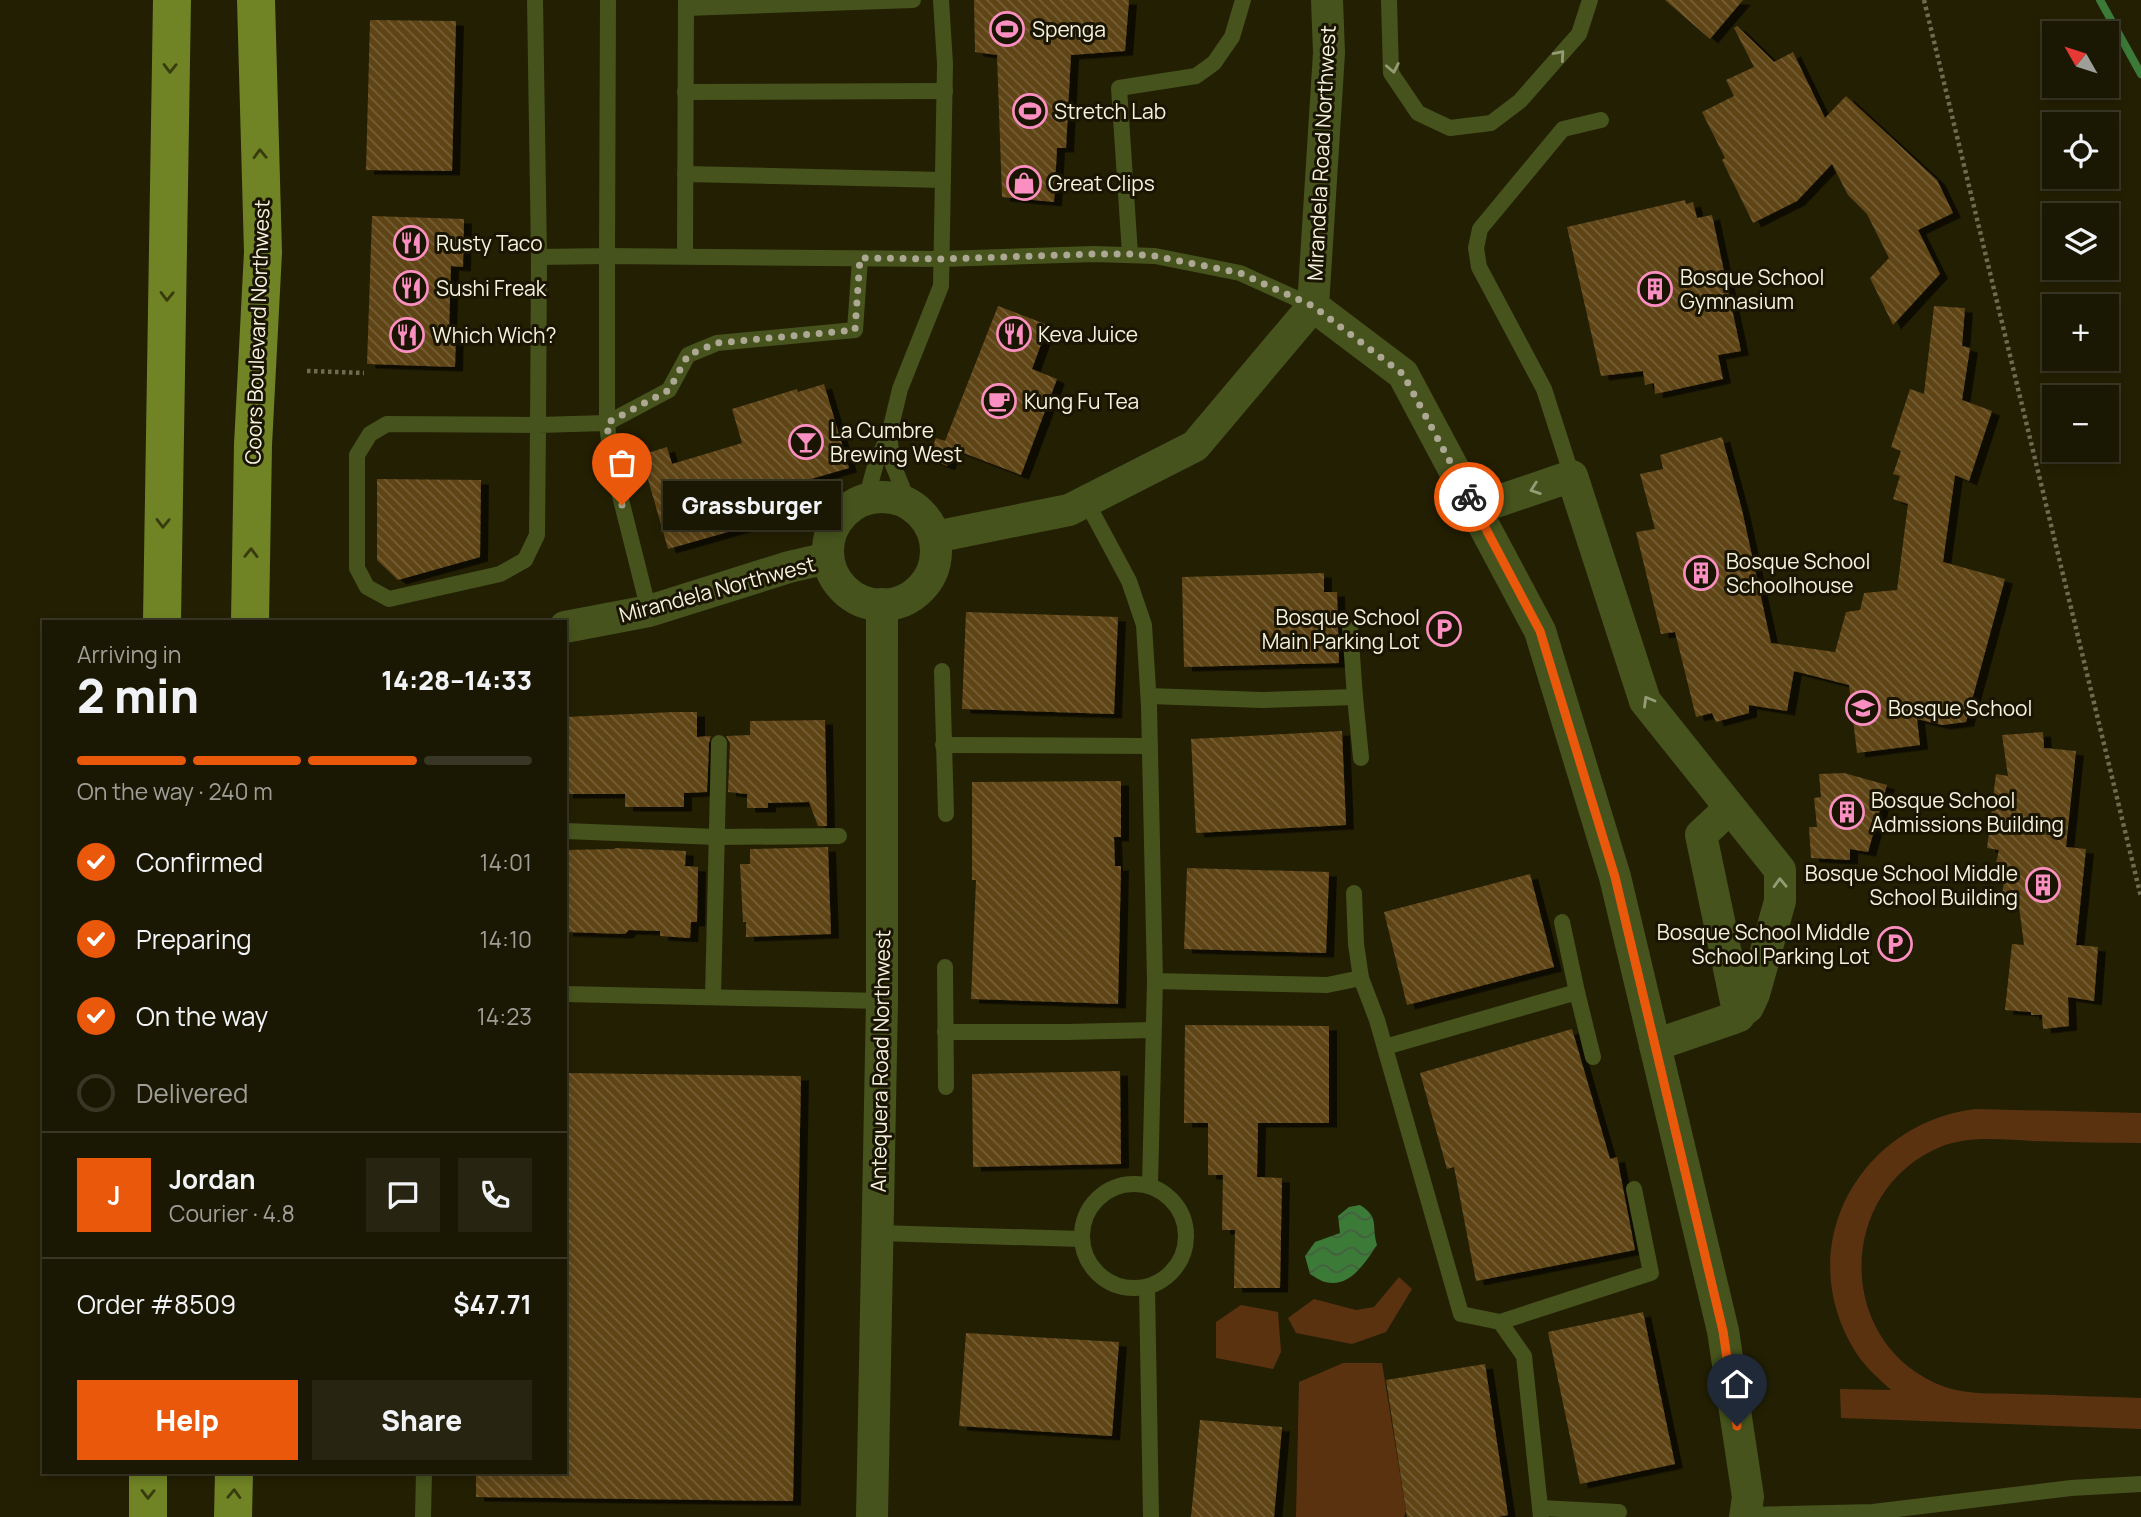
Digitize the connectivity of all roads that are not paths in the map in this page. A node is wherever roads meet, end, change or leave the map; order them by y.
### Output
1 (172, 0) edge
2 (256, 0) edge
3 (535, 0) edge
4 (608, 0) edge
5 (913, 0) edge
6 (941, 0) edge
7 (1243, 0) edge
8 (1327, 0) edge
9 (1389, 0) edge
10 (1590, 0) edge
11 (686, 4) edge
12 (945, 90) junction
13 (685, 92) junction
14 (1601, 120) dead end
15 (685, 174) junction
16 (943, 180) junction
17 (1130, 254) junction
18 (607, 256) junction
19 (685, 256) junction
20 (539, 257) junction
21 (860, 258) junction
22 (942, 259) junction
23 (1313, 306) junction
24 (607, 423) junction
25 (538, 425) junction
26 (889, 435) junction
27 (1572, 476) junction
28 (866, 499) junction
29 (1086, 501) junction
30 (909, 504) junction
31 (1475, 509) junction
32 (935, 537) junction
33 (828, 558) junction
34 (882, 604) junction
35 (649, 611) junction
36 (162, 620) edge
37 (250, 620) edge
38 (567, 627) edge
39 (1350, 627) dead end
40 (942, 671) dead end
41 (1149, 696) junction
42 (1355, 697) junction
43 (719, 743) dead end
44 (943, 745) junction
45 (1150, 746) junction
46 (1360, 758) dead end
47 (1730, 808) junction
48 (946, 814) dead end
49 (567, 831) edge
50 (839, 836) dead end
51 (717, 837) junction
52 (1354, 893) dead end
53 (1562, 922) dead end
54 (945, 967) dead end
55 (1361, 978) junction
56 (1155, 981) junction
57 (1577, 992) junction
58 (567, 994) edge
59 (713, 997) junction
60 (882, 1001) junction
61 (1739, 1016) junction
62 (1153, 1030) junction
63 (945, 1032) junction
64 (1655, 1045) junction
65 (1385, 1047) junction
66 (1593, 1056) dead end
67 (946, 1087) dead end
68 (1150, 1185) junction
69 (1634, 1189) dead end
70 (878, 1233) junction
71 (1081, 1239) junction
72 (1147, 1287) junction
73 (1500, 1322) junction
74 (148, 1474) edge
75 (234, 1474) edge
76 (424, 1474) edge
77 (2141, 1484) edge
78 (1619, 1512) dead end
79 (1541, 1513) edge
80 (1745, 1516) edge
81 (148, 1517) edge
82 (233, 1517) edge
83 (423, 1517) edge
84 (872, 1517) edge
85 (1151, 1517) edge

1 -> 36 main road
37 -> 2 main road, Coors Boulevard Northwest
3 - 20 lane
4 - 18 lane
5 - 11 lane
6 - 12 lane
7 - 17 lane
8 - 23 street, Mirandela Road Northwest
9 -> 10 lane
11 - 13 lane
12 - 13 lane
12 - 16 lane
13 - 15 lane
14 - 27 lane
15 - 16 lane
15 - 19 lane
16 - 22 lane
17 - 22 lane
17 - 23 lane
18 - 19 lane
18 - 20 lane
18 - 24 lane
19 - 21 lane
20 - 25 lane
21 - 22 lane
21 - 24 lane
22 - 26 lane
23 - 29 street, Mirandela Road Northwest
23 - 31 street
24 - 25 lane
24 - 35 lane
25 - 25 lane
26 - 28 lane
26 - 30 lane
27 -> 31 street
47 -> 27 street
28 - 30 street
28 - 33 street
29 - 32 street, Mirandela Road Northwest
29 - 41 lane
30 - 32 street
31 - 64 street
32 - 34 street
33 - 34 street
33 - 35 street, Mirandela Northwest
34 - 60 street, Antequera Road Northwest
35 - 38 street, Mirandela Northwest
39 - 42 lane
40 - 44 lane
41 - 42 lane
41 - 45 lane
42 - 46 lane
43 - 51 lane
44 - 45 lane
44 - 48 lane
45 - 56 lane
47 - 61 street
61 -> 47 street
49 - 51 lane
50 - 51 lane
51 - 59 lane
52 - 55 lane
53 - 57 lane
54 - 63 lane
55 - 56 lane
55 - 65 lane
56 - 62 lane
57 - 65 lane
57 - 66 lane
58 - 59 lane
59 - 60 lane
60 - 70 street, Antequera Road Northwest
61 - 64 street
62 - 63 lane
62 - 68 lane
63 - 67 lane
64 - 80 street
65 - 73 lane
68 - 71 lane
68 - 72 lane
69 - 73 lane
70 - 71 lane
70 - 84 street, Antequera Road Northwest
71 - 72 lane
72 - 85 lane
73 - 79 lane
74 -> 81 main road
82 -> 75 main road
76 - 83 lane
77 - 80 lane
78 - 79 lane

